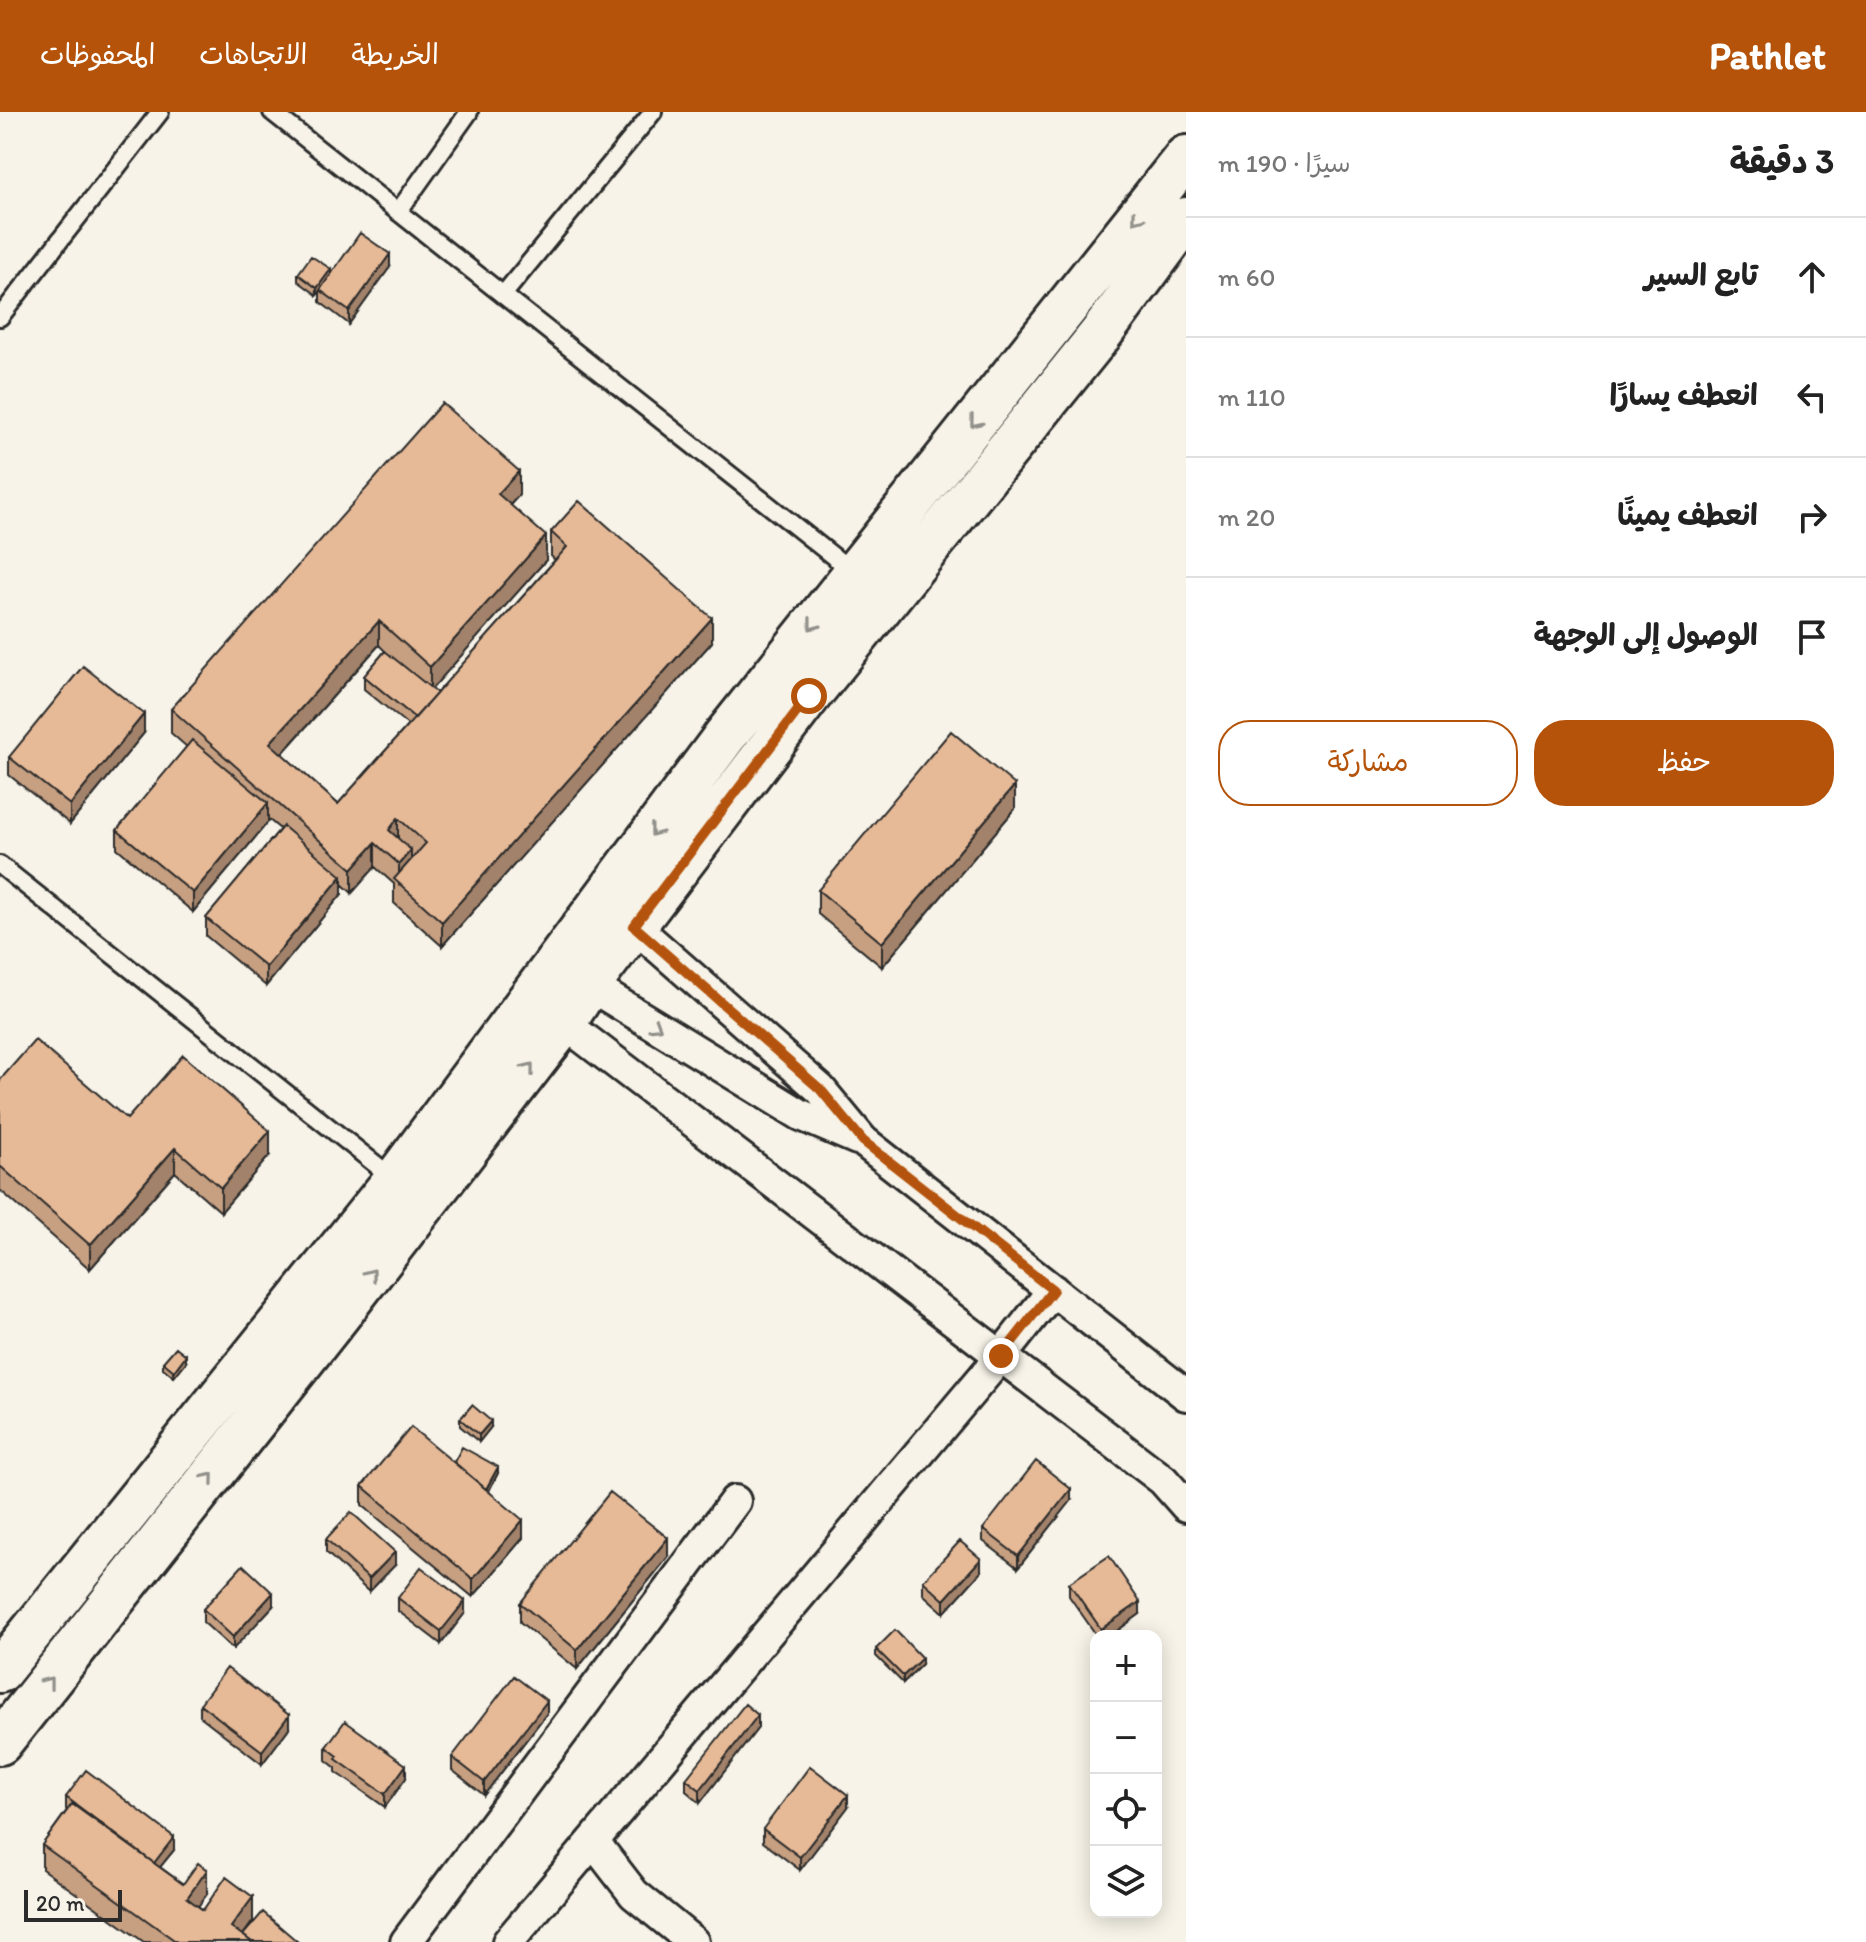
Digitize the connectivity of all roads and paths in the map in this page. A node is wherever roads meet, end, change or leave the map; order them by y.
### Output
1 (160, 112) edge
2 (272, 112) edge
3 (469, 112) edge
4 (653, 112) edge
5 (1186, 157) edge
6 (398, 212) junction
7 (1186, 219) edge
8 (503, 295) junction
9 (0, 317) edge
10 (854, 573) junction
11 (0, 865) edge
12 (634, 926) junction
13 (589, 985) junction
14 (564, 1023) junction
15 (863, 1141) junction
16 (395, 1180) junction
17 (1053, 1290) junction
18 (1001, 1356) junction
19 (1186, 1395) edge
20 (735, 1501) dead end
21 (1186, 1506) edge
22 (0, 1671) edge
23 (0, 1743) edge
24 (593, 1841) junction
25 (406, 1942) edge
26 (508, 1942) edge
27 (693, 1942) edge

1 - 9 lane
2 - 6 lane
3 - 6 lane
4 - 8 lane
5 -> 10 street
6 - 8 lane
7 - 12 street
8 - 10 lane
10 -> 16 street
11 - 16 lane
12 - 13 street
12 - 15 street
13 - 14 street
13 -> 15 street
14 - 18 street
23 -> 14 street
15 - 17 street
16 - 22 street
17 - 18 street
17 - 19 street
18 - 21 street
18 - 24 street
20 - 25 street
24 - 26 street
24 - 27 street

